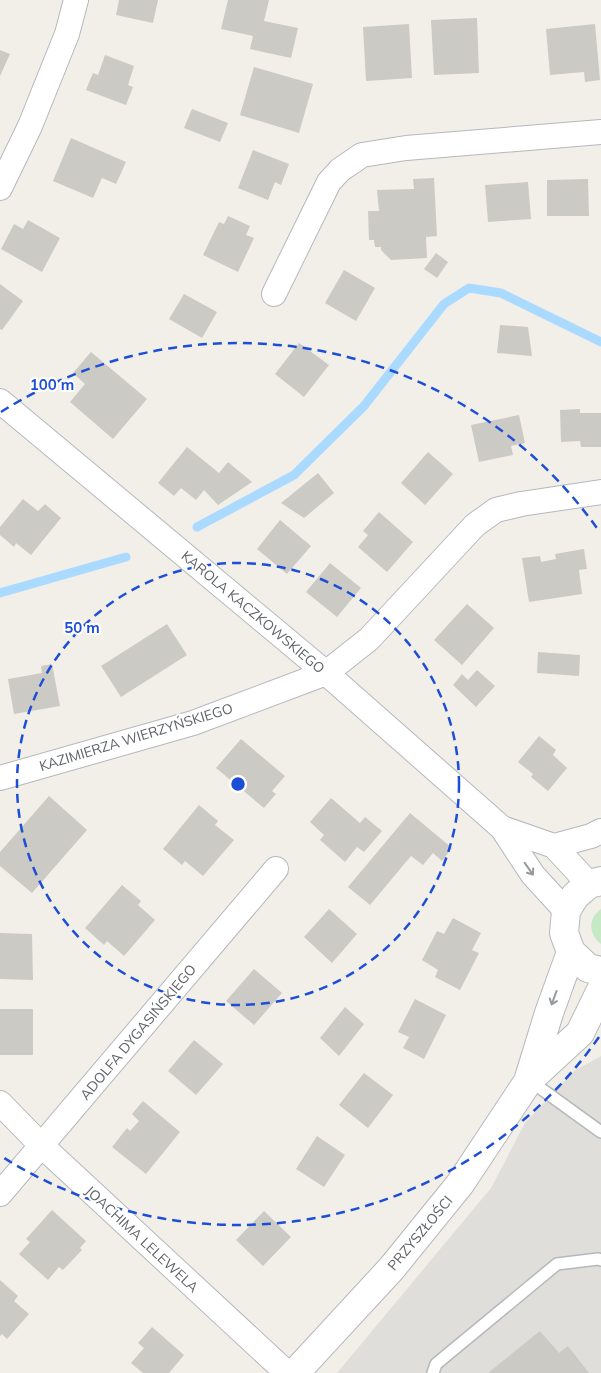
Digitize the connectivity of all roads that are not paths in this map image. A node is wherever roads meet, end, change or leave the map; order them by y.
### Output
1 (76, 0) edge
2 (601, 132) edge
3 (0, 188) edge
4 (274, 294) dead end
5 (0, 401) edge
6 (601, 492) edge
7 (326, 673) junction
8 (0, 778) edge
9 (502, 828) junction
10 (601, 831) edge
11 (554, 846) junction
12 (276, 869) dead end
13 (595, 883) edge
14 (566, 911) junction
15 (571, 952) junction
16 (601, 971) edge
17 (601, 990) edge
18 (590, 1030) edge
19 (529, 1080) junction
20 (0, 1103) edge
21 (601, 1132) edge
22 (41, 1145) junction
23 (0, 1194) edge
24 (601, 1260) edge
25 (287, 1373) edge
26 (295, 1373) edge
27 (433, 1373) edge

1 - 3 street
2 - 4 street
5 - 7 street, KAROLA KACZKOWSKIEGO
6 - 7 street, KAZIMIERZA WIERZYŃSKIEGO
7 - 8 street, KAZIMIERZA WIERZYŃSKIEGO
7 - 9 street, KAROLA KACZKOWSKIEGO
9 - 11 street, KAROLA KACZKOWSKIEGO
9 -> 14 street, KAROLA KACZKOWSKIEGO
10 - 11 street
11 - 13 street, KAROLA KACZKOWSKIEGO
12 - 22 street, ADOLFA DYGASIŃSKIEGO
13 - 14 street
14 - 15 street
15 - 16 street
15 -> 19 street
17 - 18 street
18 - 19 street
19 - 21 lane
19 - 26 street, PRZYSZŁOŚCI
20 - 22 street, JOACHIMA LELEWELA
22 - 23 street, ADOLFA DYGASIŃSKIEGO
22 - 25 street, JOACHIMA LELEWELA
24 - 27 lane

